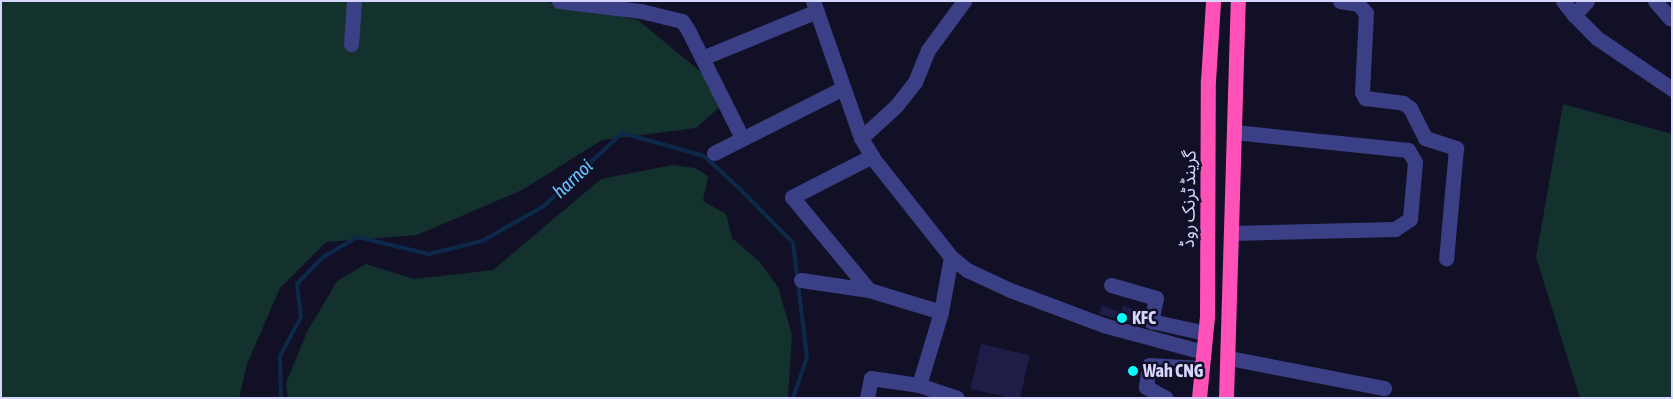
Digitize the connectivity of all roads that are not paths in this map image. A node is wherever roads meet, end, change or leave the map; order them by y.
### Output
1 (354, 1) edge
2 (559, 1) edge
3 (964, 1) edge
4 (1213, 1) edge
5 (1238, 1) edge
6 (1340, 1) edge
7 (1563, 1) edge
8 (1587, 1) edge
9 (1655, 1) edge
10 (641, 6) edge
11 (815, 6) edge
12 (1574, 15) junction
13 (1670, 18) dead end
14 (351, 44) dead end
15 (702, 58) junction
16 (843, 88) junction
17 (1672, 89) edge
18 (1234, 132) junction
19 (742, 138) junction
20 (861, 138) junction
21 (714, 153) dead end
22 (872, 156) junction
23 (1232, 233) junction
24 (951, 257) junction
25 (1446, 259) dead end
26 (802, 280) dead end
27 (1111, 285) dead end
28 (869, 290) junction
29 (941, 312) junction
30 (1205, 333) junction
31 (1204, 352) junction
32 (1228, 358) junction
33 (1201, 368) junction
34 (919, 385) junction
35 (1384, 388) dead end
36 (1200, 391) edge
37 (1228, 395) edge
38 (867, 398) edge
39 (957, 398) edge
40 (1166, 398) edge

1 - 14 street
2 - 10 street
3 - 20 street
4 - 30 highway, گرینڈ ٹرنک روڈ
5 - 18 highway
6 - 25 street
7 - 12 street
8 - 12 street
9 - 13 street
10 - 15 street
11 - 15 street
11 - 16 street
12 - 17 street
15 - 19 street
16 - 19 street
16 - 20 street
18 - 23 highway
18 - 23 street
19 - 21 street
20 - 22 street
22 - 24 street
22 - 28 street
23 - 32 highway
24 - 29 street
24 - 31 street
26 - 28 street
27 - 30 street
28 - 29 street
29 - 34 street
30 - 31 highway, گرینڈ ٹرنک روڈ
31 - 33 highway, گرینڈ ٹرنک روڈ
32 - 35 street
32 - 37 highway
33 - 36 highway, گرینڈ ٹرنک روڈ
33 - 40 street
34 - 38 street
34 - 39 street
36 - 37 highway

